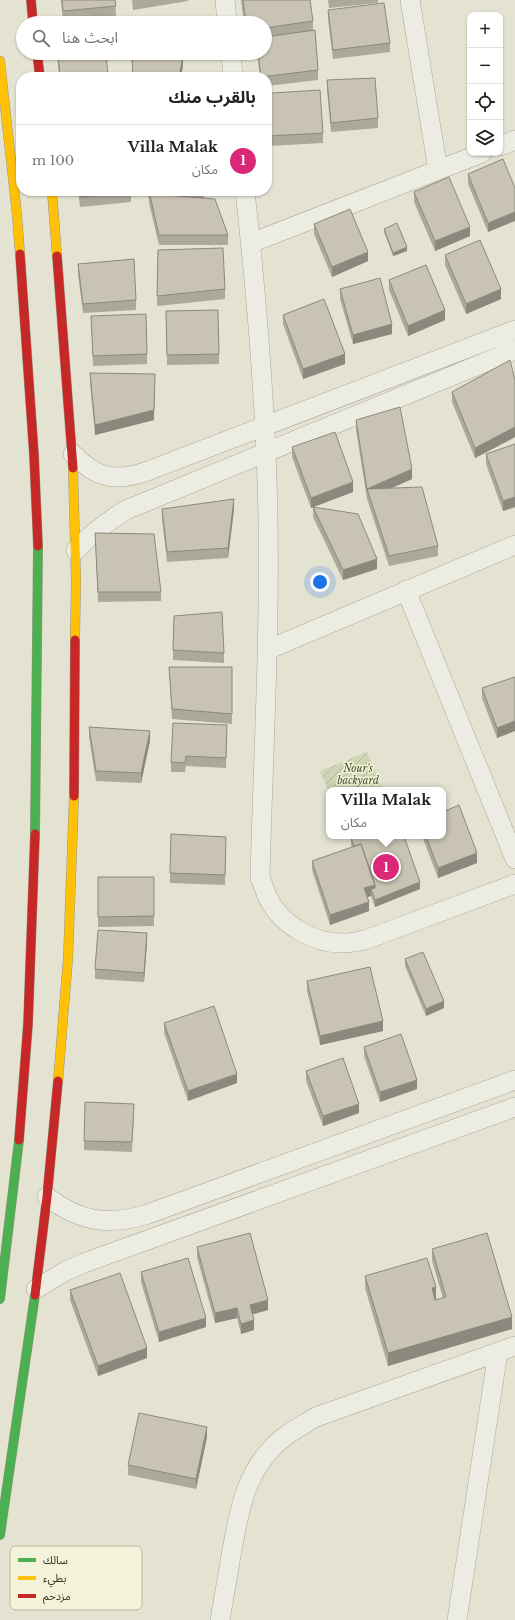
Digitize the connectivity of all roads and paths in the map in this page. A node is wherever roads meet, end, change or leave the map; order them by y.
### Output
1 (30, 0) edge
2 (225, 0) edge
3 (410, 0) edge
4 (33, 16) edge
5 (226, 16) edge
6 (38, 60) edge
7 (232, 60) edge
8 (0, 61) edge
9 (39, 72) edge
10 (233, 72) edge
11 (515, 140) edge
12 (503, 145) edge
13 (474, 156) edge
14 (438, 170) junction
15 (52, 196) edge
16 (246, 196) edge
17 (251, 243) junction
18 (515, 330) edge
19 (515, 350) edge
20 (265, 426) junction
21 (266, 453) junction
22 (72, 454) junction
23 (515, 545) edge
24 (76, 550) junction
25 (406, 590) junction
26 (267, 650) junction
27 (515, 859) edge
28 (515, 884) edge
29 (515, 1080) edge
30 (515, 1107) edge
31 (47, 1197) junction
32 (36, 1289) junction
33 (0, 1300) edge
34 (506, 1349) edge
35 (0, 1535) edge
36 (220, 1620) edge
37 (457, 1620) edge

1 - 4 street
2 - 5 street
3 - 14 street
6 - 9 street
7 - 10 street
8 - 33 street
11 - 12 street
13 - 14 street
14 - 17 street
15 - 22 street
16 - 17 street
17 - 20 street
18 - 20 street
19 - 21 street
20 - 21 street
20 - 22 street
21 - 24 street
21 - 26 street
22 - 24 street
23 - 25 street
24 - 31 street
25 - 26 street
25 - 27 street
26 - 28 street
29 - 31 street
30 - 32 street
31 - 32 street
32 - 35 street
34 - 36 street
34 - 37 street

